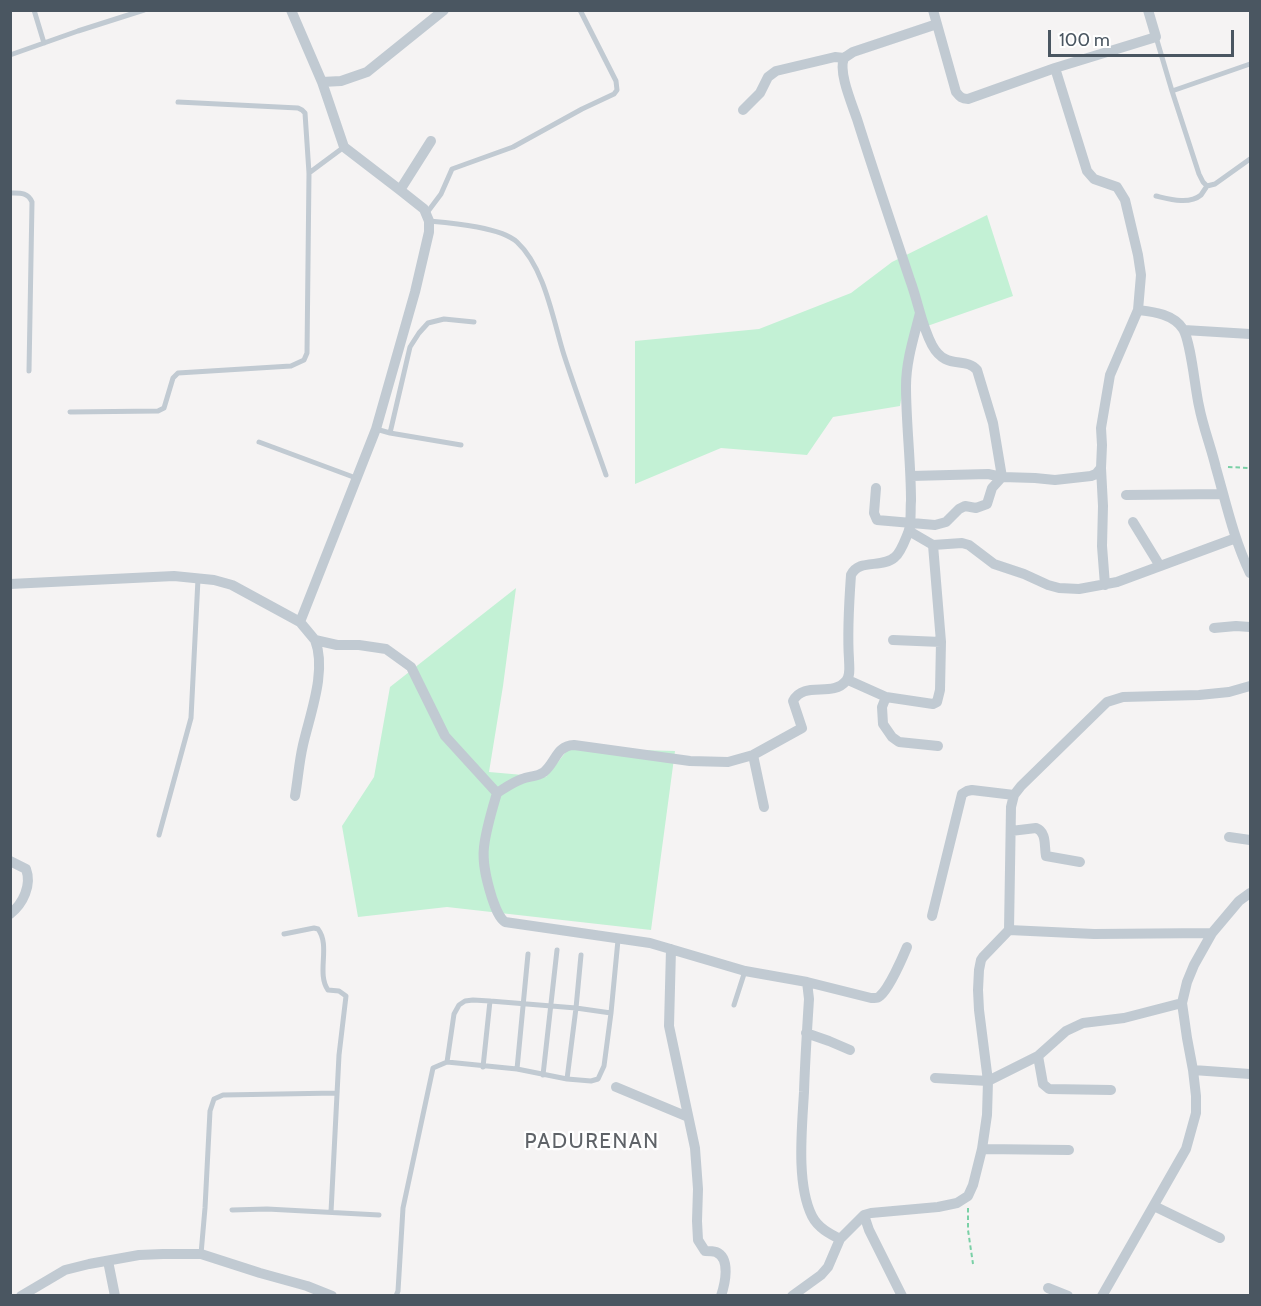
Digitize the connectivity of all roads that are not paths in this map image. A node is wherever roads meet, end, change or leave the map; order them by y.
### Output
1 (34, 10) edge
2 (144, 10) edge
3 (291, 10) edge
4 (444, 10) edge
5 (580, 10) edge
6 (933, 10) edge
7 (1148, 10) edge
8 (936, 24) junction
9 (1156, 37) junction
10 (44, 44) junction
11 (10, 55) edge
12 (844, 58) junction
13 (1251, 64) edge
14 (1055, 68) junction
15 (322, 82) junction
16 (1172, 91) junction
17 (178, 102) dead end
18 (743, 110) dead end
19 (431, 141) dead end
20 (344, 147) junction
21 (1251, 159) edge
22 (309, 173) junction
23 (1207, 186) junction
24 (400, 190) junction
25 (10, 193) edge
26 (1156, 196) dead end
27 (428, 218) junction
28 (1138, 310) junction
29 (920, 313) junction
30 (474, 322) dead end
31 (1184, 330) junction
32 (1251, 334) edge
33 (29, 371) dead end
34 (70, 412) dead end
35 (376, 429) junction
36 (390, 433) junction
37 (259, 442) dead end
38 (461, 445) dead end
39 (1101, 468) junction
40 (606, 475) dead end
41 (911, 476) junction
42 (1002, 477) junction
43 (357, 479) junction
44 (876, 489) dead end
45 (1223, 494) junction
46 (1126, 495) dead end
47 (1134, 522) dead end
48 (910, 526) junction
49 (1236, 538) junction
50 (933, 545) junction
51 (1160, 566) junction
52 (1251, 573) edge
53 (198, 579) junction
54 (10, 584) edge
55 (1105, 585) junction
56 (300, 622) junction
57 (1251, 627) edge
58 (1214, 628) dead end
59 (893, 639) dead end
60 (315, 640) junction
61 (941, 642) junction
62 (848, 680) junction
63 (1250, 687) edge
64 (886, 697) junction
65 (938, 746) dead end
66 (753, 755) junction
67 (497, 793) junction
68 (1014, 795) junction
69 (295, 796) dead end
70 (764, 807) dead end
71 (1011, 831) junction
72 (159, 835) dead end
73 (1229, 837) dead end
74 (1251, 840) edge
75 (10, 861) edge
76 (1080, 862) dead end
77 (1251, 893) edge
78 (10, 914) edge
79 (932, 916) dead end
80 (1009, 930) junction
81 (1212, 933) junction
82 (284, 934) dead end
83 (618, 939) junction
84 (907, 947) dead end
85 (671, 949) junction
86 (556, 950) dead end
87 (528, 954) dead end
88 (580, 955) dead end
89 (745, 971) junction
90 (807, 982) junction
91 (490, 1001) junction
92 (1182, 1003) junction
93 (522, 1004) junction
94 (734, 1005) dead end
95 (550, 1006) junction
96 (576, 1008) junction
97 (611, 1013) junction
98 (807, 1033) junction
99 (850, 1050) dead end
100 (1038, 1056) junction
101 (447, 1062) junction
102 (483, 1067) junction
103 (517, 1069) junction
104 (1193, 1070) junction
105 (1251, 1074) edge
106 (543, 1075) junction
107 (935, 1078) dead end
108 (567, 1079) junction
109 (988, 1082) junction
110 (616, 1087) dead end
111 (1111, 1090) dead end
112 (337, 1093) junction
113 (688, 1117) junction
114 (982, 1149) junction
115 (1069, 1150) dead end
116 (1154, 1206) junction
117 (232, 1210) dead end
118 (331, 1212) junction
119 (379, 1215) dead end
120 (864, 1215) junction
121 (1220, 1238) dead end
122 (840, 1239) junction
123 (201, 1254) junction
124 (108, 1261) junction
125 (1048, 1288) dead end
126 (21, 1296) edge
127 (115, 1296) edge
128 (332, 1296) edge
129 (396, 1296) edge
130 (721, 1296) edge
131 (792, 1296) edge
132 (902, 1296) edge
133 (1068, 1296) edge
134 (1102, 1296) edge

1 - 10 lane
2 - 10 lane
3 - 15 street
4 - 15 street
5 - 27 lane
6 - 8 street
7 - 9 street
8 - 12 street
8 - 14 street
9 - 14 street
9 - 16 lane
10 - 11 lane
12 - 18 street
12 - 29 street
13 - 16 lane
14 - 28 street
15 - 20 street
16 - 23 lane
17 - 22 lane
19 - 24 street
20 - 22 lane
20 - 24 street
21 - 23 lane
22 - 34 lane
23 - 26 lane
24 - 27 street
25 - 33 lane
27 - 35 street
27 - 40 lane
28 - 31 street
28 - 39 street
29 - 41 street
29 - 42 street
30 - 36 lane
31 - 32 street
31 - 45 street
35 - 36 lane
35 - 43 street
36 - 38 lane
37 - 43 lane
39 - 42 street
39 - 55 street
41 - 42 street
41 - 48 street
42 - 48 street
43 - 56 street
44 - 48 street
45 - 46 street
45 - 49 street
47 - 51 street
48 - 50 street
48 - 62 street
49 - 51 street
49 - 52 street
50 - 55 street
50 - 61 street
51 - 55 street
53 - 54 street
53 - 56 street
53 - 72 lane
56 - 60 street
57 - 58 street
59 - 61 street
60 - 67 street
60 - 69 street
61 - 64 street
62 - 64 street
62 - 66 street
63 - 68 street
64 - 65 street
66 - 67 street
66 - 70 street
67 - 83 street
68 - 71 street
68 - 79 street
71 - 76 street
71 - 80 street
73 - 74 street
75 - 78 street
77 - 81 street
80 - 81 street
80 - 109 street
81 - 92 street
82 - 112 lane
83 - 85 street
83 - 97 lane
84 - 90 street
85 - 89 street
85 - 113 street
86 - 95 lane
87 - 93 lane
88 - 96 lane
89 - 90 street
89 - 94 lane
90 - 98 street
91 - 93 lane
91 - 101 lane
91 - 102 lane
92 - 100 street
92 - 104 street
93 - 95 lane
93 - 103 lane
95 - 96 lane
95 - 106 lane
96 - 97 lane
96 - 108 lane
97 - 108 lane
98 - 99 street
98 - 122 street
100 - 109 street
100 - 111 street
101 - 102 lane
101 - 129 lane
102 - 103 lane
103 - 106 lane
104 - 105 street
104 - 116 street
106 - 108 lane
107 - 109 street
109 - 114 street
110 - 113 street
112 - 118 lane
112 - 123 lane
113 - 130 street
114 - 115 street
114 - 120 street
116 - 121 street
116 - 134 street
117 - 118 lane
118 - 119 lane
120 - 122 street
120 - 132 street
122 - 131 street
123 - 124 street
123 - 128 street
124 - 126 street
124 - 127 street
125 - 133 street

